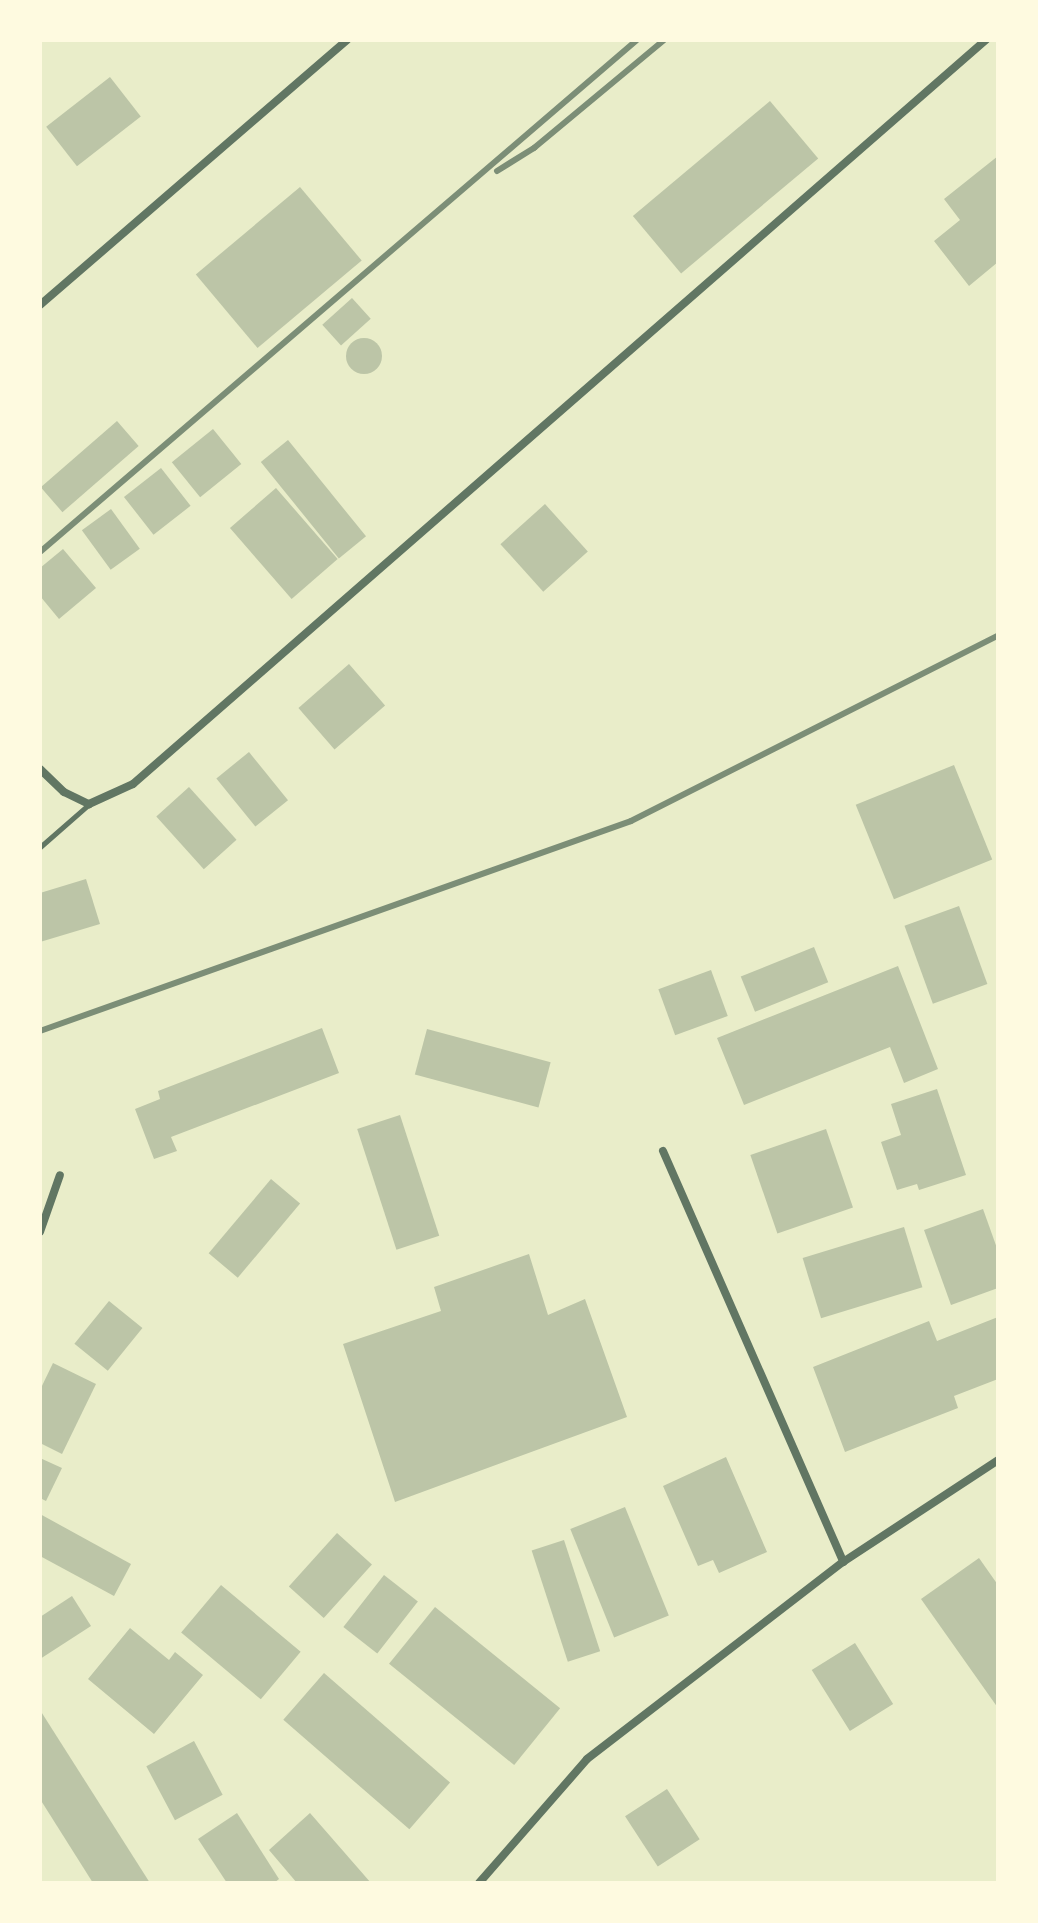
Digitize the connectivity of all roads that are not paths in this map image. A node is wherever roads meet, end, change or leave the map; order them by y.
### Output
1 (347, 40) edge
2 (986, 40) edge
3 (40, 305) edge
4 (40, 769) edge
5 (89, 804) junction
6 (40, 847) edge
7 (663, 1151) dead end
8 (60, 1175) dead end
9 (40, 1232) edge
10 (998, 1460) edge
11 (843, 1562) junction
12 (479, 1883) edge

1 - 3 street
2 - 5 street
4 - 5 street
5 - 6 lane
7 - 11 street
8 - 9 street
10 - 11 street
11 - 12 street

